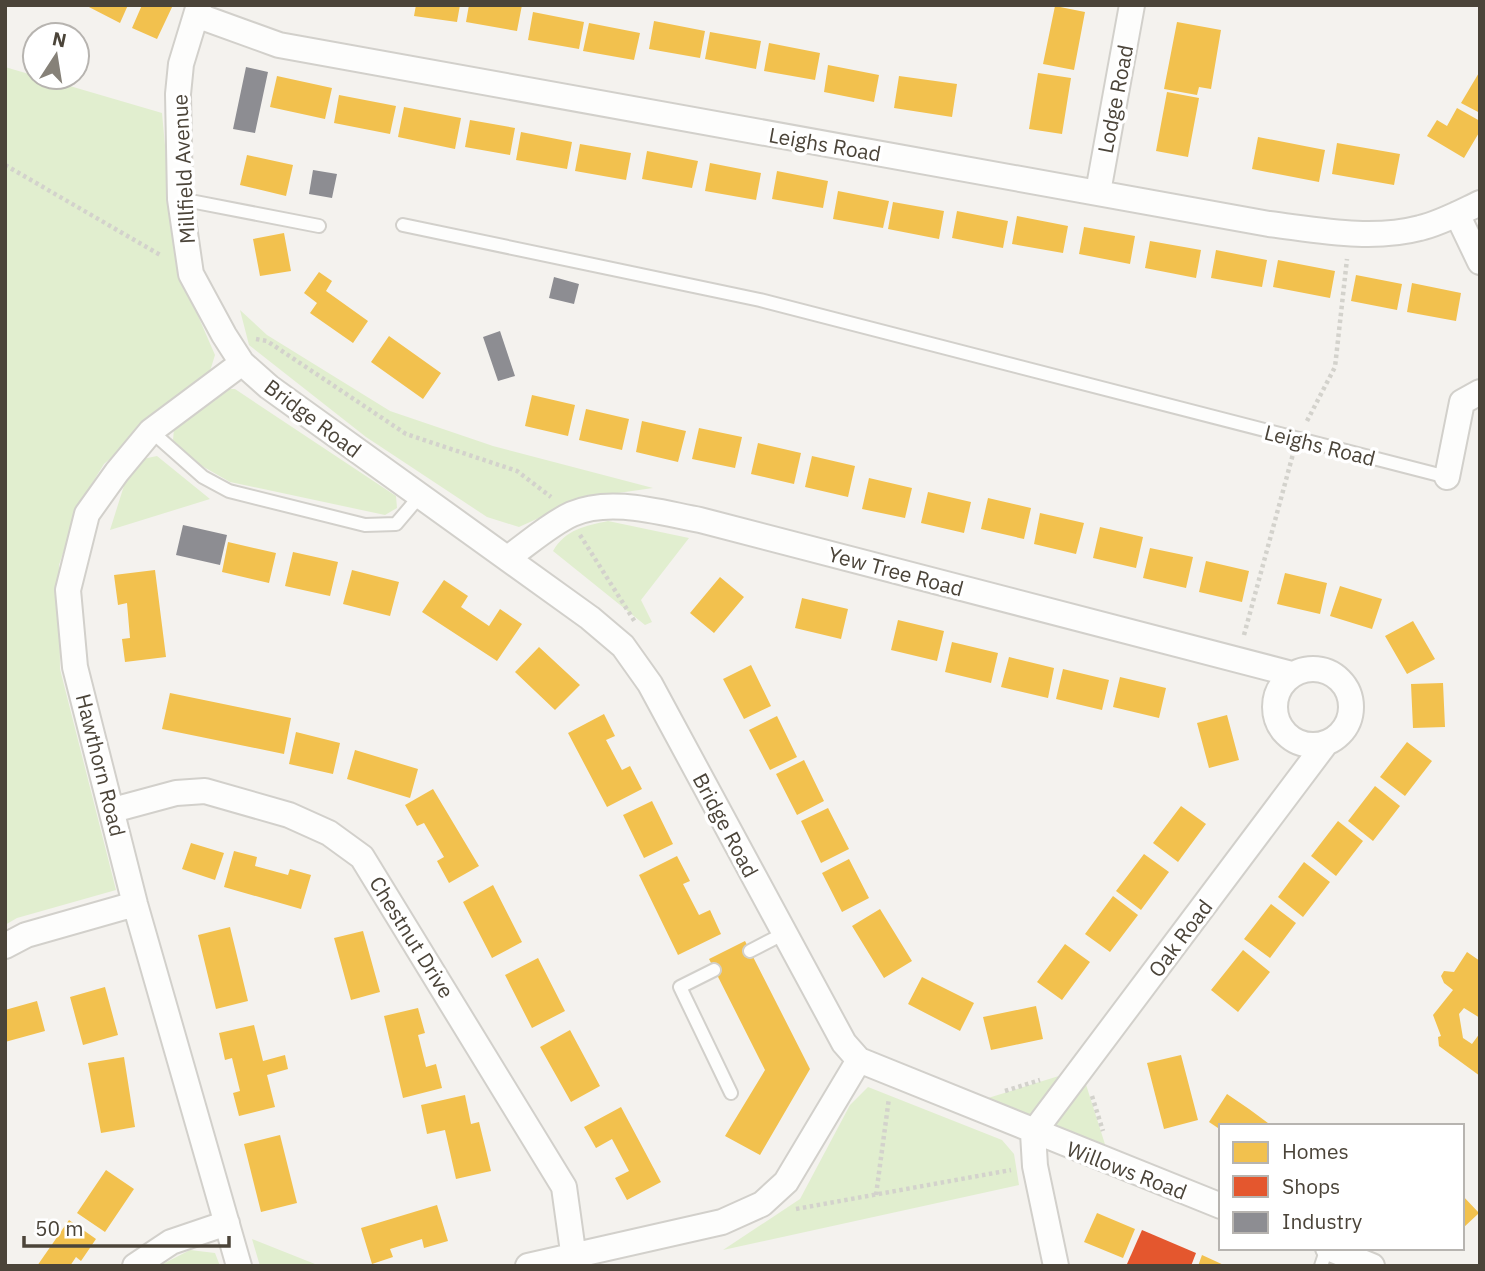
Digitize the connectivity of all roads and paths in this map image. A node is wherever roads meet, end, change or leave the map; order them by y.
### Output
1 (1132, 5) edge
2 (197, 10) edge
3 (5, 165) edge
4 (1098, 192) junction
5 (180, 199) junction
6 (1480, 203) edge
7 (1457, 214) junction
8 (403, 225) dead end
9 (318, 226) dead end
10 (1480, 262) edge
11 (191, 274) junction
12 (224, 335) junction
13 (242, 363) junction
14 (1480, 392) edge
15 (151, 431) junction
16 (1447, 477) joint
17 (419, 497) junction
18 (573, 514) junction
19 (509, 557) junction
20 (636, 627) dead end
21 (1292, 674) junction
22 (1326, 743) junction
23 (113, 810) junction
24 (135, 904) junction
25 (785, 933) junction
26 (5, 946) edge
27 (750, 951) dead end
28 (714, 970) dead end
29 (859, 1060) junction
30 (893, 1073) junction
31 (731, 1093) dead end
32 (1033, 1133) junction
33 (1035, 1166) junction
34 (876, 1195) junction
35 (1219, 1205) edge
36 (786, 1210) dead end
37 (227, 1223) junction
38 (1333, 1250) edge
39 (575, 1260) edge
40 (135, 1266) edge
41 (239, 1266) edge
42 (528, 1266) edge
43 (1056, 1266) edge
44 (1373, 1266) edge

1 - 4 street, Lodge Road
2 - 4 street, Leighs Road
2 - 5 street, Millfield Avenue
3 - 11 path
4 - 7 street, Leighs Road
5 - 9 lane
5 - 11 street, Millfield Avenue
6 - 7 street, Leighs Road
7 - 10 street
8 - 16 lane, Leighs Road
11 - 12 street, Millfield Avenue
12 - 13 street, Millfield Avenue
12 - 18 path
13 - 15 street, Hawthorn Road
13 - 17 street, Bridge Road
14 - 16 street, Leighs Road
15 - 17 lane
15 - 23 street, Hawthorn Road
17 - 19 street, Bridge Road
18 - 19 street, Yew Tree Road
18 - 20 path
18 - 21 street, Yew Tree Road
19 - 25 street, Bridge Road
21 - 22 street
21 - 22 street
22 - 32 street, Oak Road
23 - 24 street, Hawthorn Road
23 - 39 street, Chestnut Drive
24 - 26 street
24 - 37 street, Hawthorn Road
25 - 27 lane
25 - 29 street, Bridge Road
28 - 31 lane
29 - 30 street
29 - 39 street
30 - 32 street
30 - 34 path
32 - 33 street
32 - 35 street, Willows Road
33 - 34 path
33 - 43 street
34 - 36 path
37 - 40 street
37 - 41 street, Hawthorn Road
38 - 44 street
39 - 42 street

